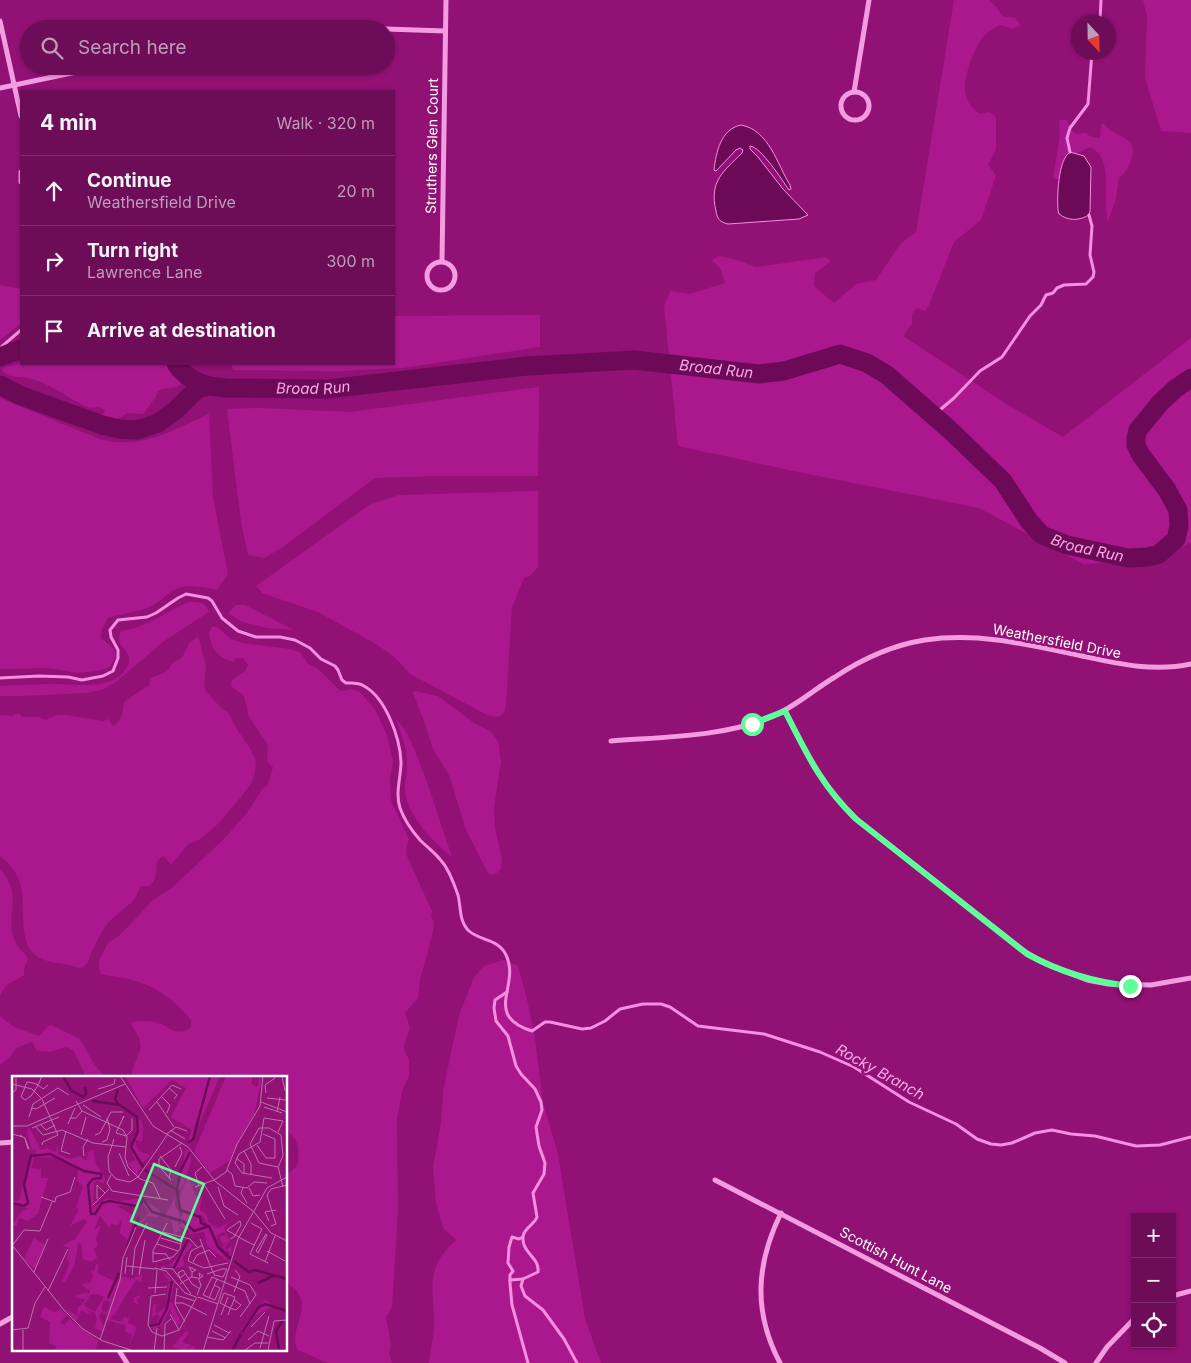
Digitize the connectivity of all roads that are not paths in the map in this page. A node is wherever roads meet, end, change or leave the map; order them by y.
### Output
1 (446, 0) edge
2 (869, 0) edge
3 (0, 21) edge
4 (395, 30) edge
5 (445, 31) junction
6 (64, 75) edge
7 (14, 86) junction
8 (0, 88) edge
9 (854, 92) junction
10 (20, 112) edge
11 (442, 262) junction
12 (1191, 664) edge
13 (785, 711) junction
14 (611, 741) dead end
15 (1191, 978) edge
16 (716, 1180) dead end
17 (781, 1213) junction
18 (1191, 1291) edge
19 (1176, 1295) edge
20 (12, 1317) edge
21 (1131, 1322) edge
22 (0, 1324) edge
23 (119, 1350) edge
24 (127, 1363) edge
25 (780, 1363) edge
26 (1065, 1363) edge
27 (1096, 1363) edge

1 - 5 street, Struthers Glen Court
2 - 9 street
3 - 7 street
4 - 5 street
5 - 11 street, Struthers Glen Court
6 - 7 street
7 - 8 street
7 - 10 street
9 - 9 street
11 - 11 street
12 - 13 street, Weathersfield Drive
13 - 14 street, Weathersfield Drive
13 - 15 street
16 - 17 street, Scottish Hunt Lane
17 - 25 street
17 - 26 street, Scottish Hunt Lane
18 - 19 street
20 - 22 street
21 - 27 street
23 - 24 street

